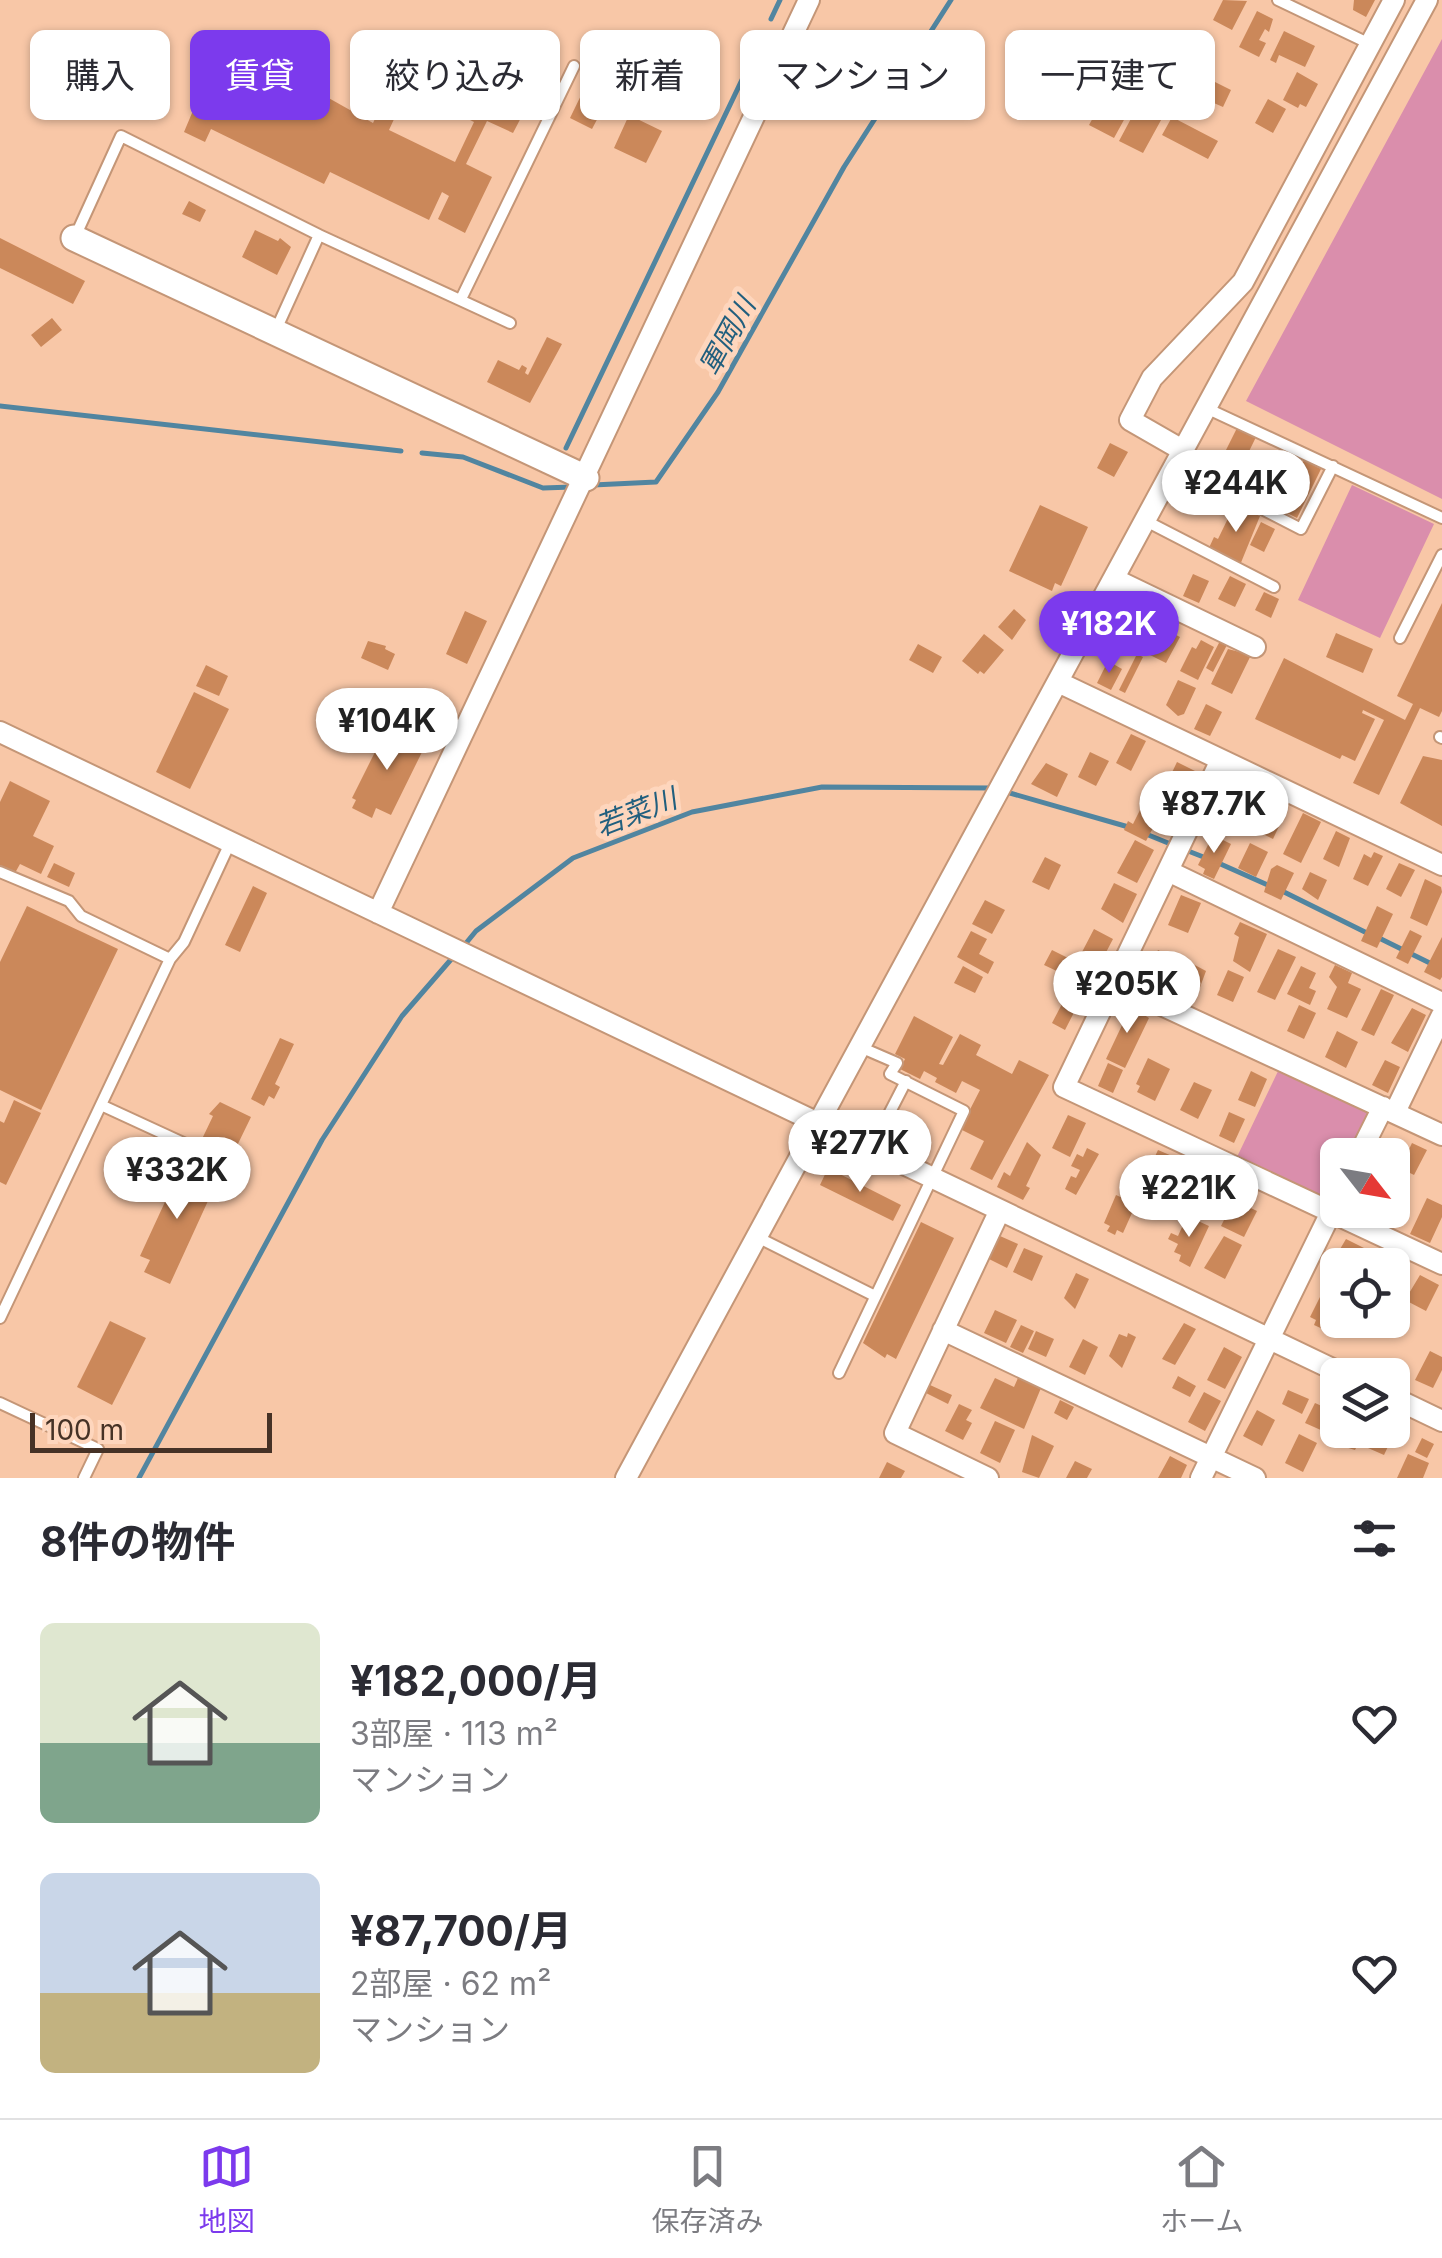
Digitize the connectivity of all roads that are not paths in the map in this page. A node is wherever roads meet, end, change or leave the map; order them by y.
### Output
1 (809, 0) edge
2 (1278, 0) edge
3 (1394, 0) edge
4 (1428, 0) edge
5 (1371, 45) junction
6 (574, 66) dead end
7 (560, 95) edge
8 (548, 120) edge
9 (319, 235) junction
10 (74, 238) joint
11 (461, 298) junction
12 (510, 323) dead end
13 (276, 332) junction
14 (1206, 408) junction
15 (1180, 458) junction
16 (1333, 466) junction
17 (586, 478) junction
18 (1442, 518) edge
19 (1146, 521) junction
20 (1442, 554) edge
21 (1114, 579) junction
22 (1274, 587) dead end
23 (1400, 638) dead end
24 (1255, 647) dead end
25 (1058, 682) junction
26 (0, 732) edge
27 (1221, 760) junction
28 (230, 842) junction
29 (1442, 865) edge
30 (1168, 871) junction
31 (0, 872) edge
32 (378, 914) junction
33 (170, 959) junction
34 (1114, 982) junction
35 (1442, 1003) edge
36 (1442, 1015) edge
37 (860, 1046) junction
38 (906, 1082) junction
39 (101, 1104) junction
40 (1389, 1110) junction
41 (818, 1124) junction
42 (1442, 1135) edge
43 (1370, 1138) edge
44 (872, 1149) junction
45 (230, 1164) dead end
46 (932, 1178) junction
47 (1320, 1198) edge
48 (1000, 1210) junction
49 (1323, 1228) edge
50 (1377, 1228) edge
51 (756, 1237) junction
52 (1442, 1264) edge
53 (875, 1296) junction
54 (0, 1318) edge
55 (943, 1330) junction
56 (1271, 1340) junction
57 (1320, 1363) edge
58 (839, 1374) dead end
59 (0, 1403) edge
60 (1410, 1406) edge
61 (1442, 1421) edge
62 (1212, 1458) junction
63 (84, 1478) edge
64 (626, 1478) edge
65 (988, 1478) edge
66 (1201, 1478) edge
67 (1255, 1478) edge

1 - 17 street
2 - 5 lane
3 - 5 street
4 - 14 street
5 - 15 street
6 - 7 lane
8 - 11 lane
9 - 10 lane
9 - 11 lane
9 - 13 lane
10 - 13 street
11 - 12 lane
13 - 17 street
14 - 15 street
14 - 16 lane
15 - 16 lane
15 - 19 street
16 - 18 lane
17 - 32 street
19 - 21 street
19 - 22 lane
20 - 23 lane
21 - 24 street
21 - 25 street
25 - 27 street
25 - 37 street
26 - 28 street
27 - 29 street
27 - 30 street
28 - 32 street
28 - 33 lane
30 - 34 street
30 - 35 street
31 - 33 lane
32 - 41 street
33 - 39 lane
34 - 40 street
34 - 47 street
36 - 40 street
37 - 38 lane
37 - 41 street
38 - 44 lane
38 - 46 lane
39 - 45 lane
39 - 54 lane
40 - 42 street
40 - 43 street
41 - 44 street
41 - 51 street
44 - 46 street
46 - 48 street
46 - 53 lane
48 - 55 street
48 - 56 street
49 - 56 street
50 - 52 street
51 - 53 lane
51 - 64 street
53 - 58 lane
55 - 62 street
55 - 65 street
56 - 57 street
56 - 62 street
59 - 63 lane
60 - 61 street
62 - 66 street
62 - 67 street

